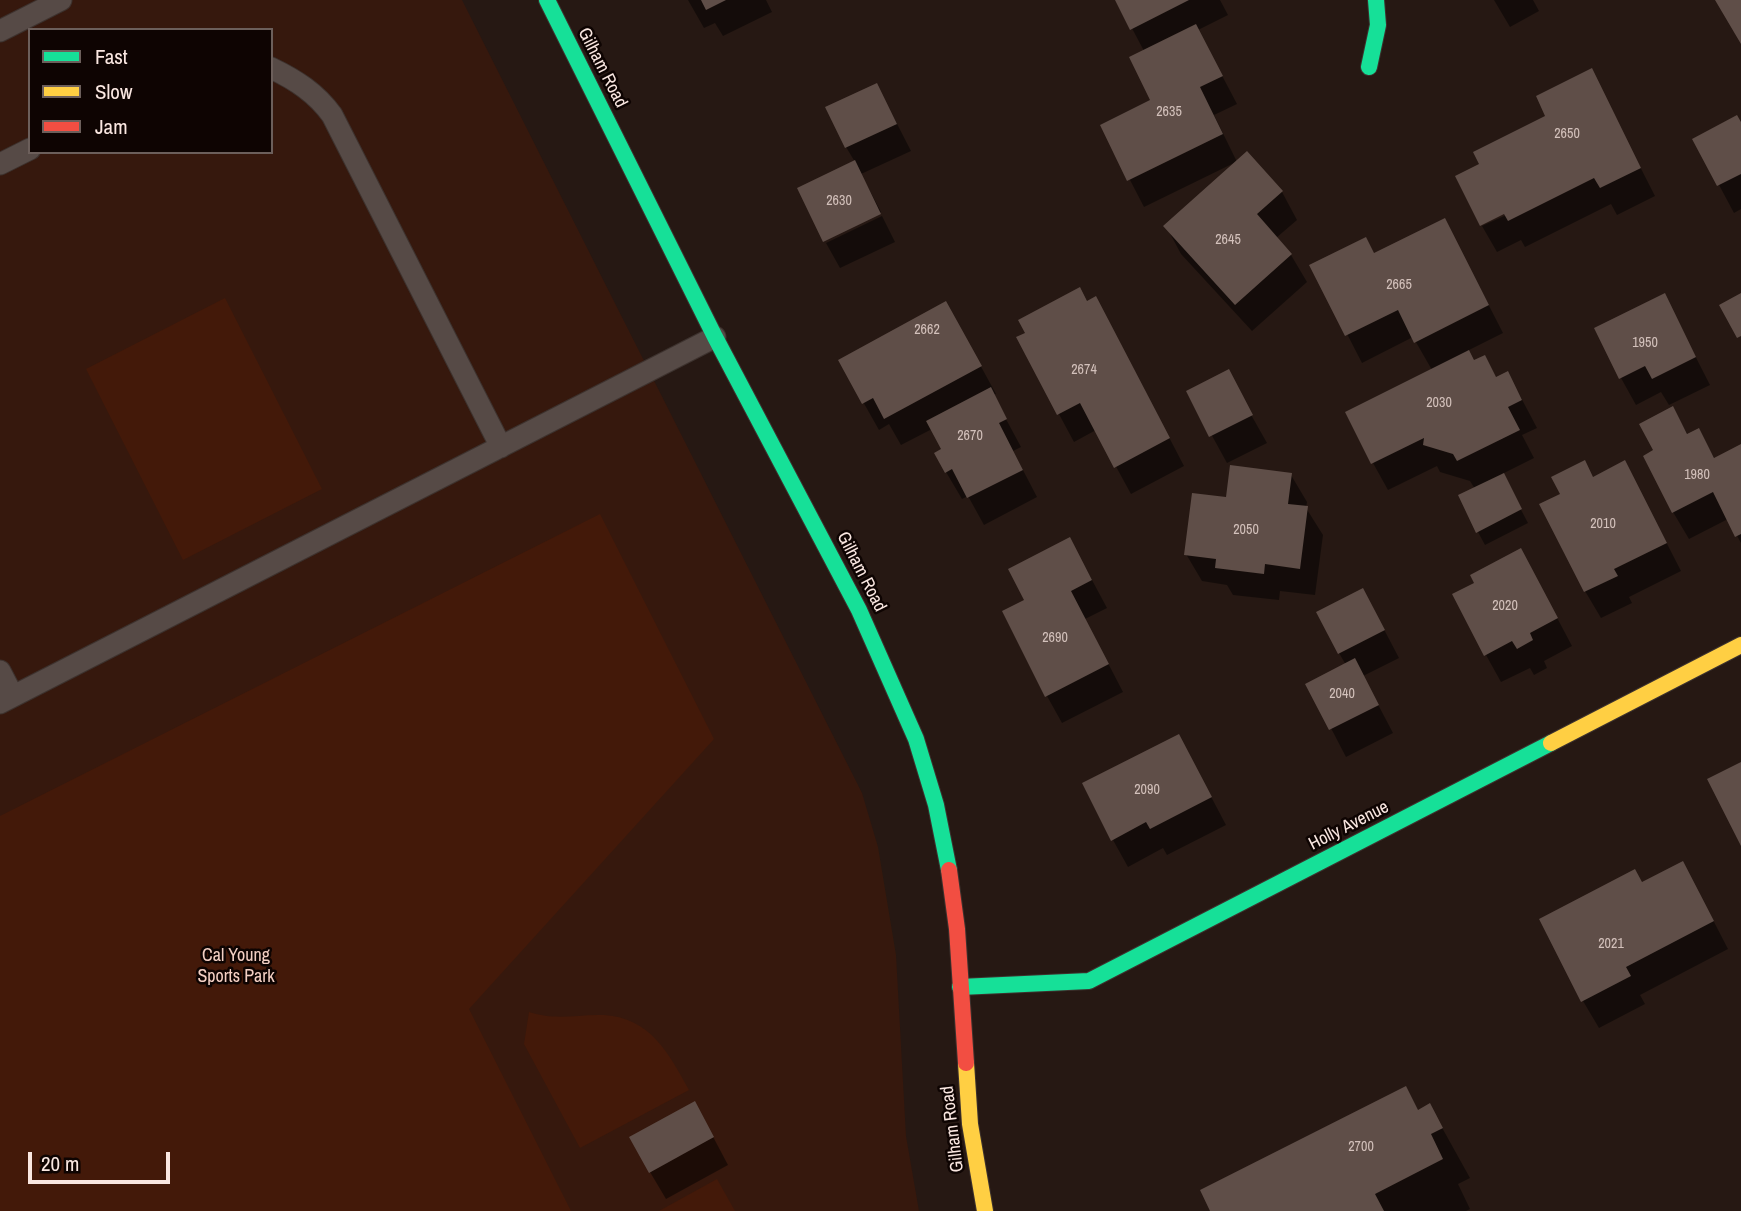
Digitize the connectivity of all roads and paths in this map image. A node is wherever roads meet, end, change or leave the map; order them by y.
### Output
1 (61, 0) edge
2 (547, 0) edge
3 (1376, 0) edge
4 (0, 31) edge
5 (1369, 67) dead end
6 (273, 69) edge
7 (28, 150) edge
8 (0, 164) edge
9 (715, 337) junction
10 (500, 447) junction
11 (1741, 645) edge
12 (0, 671) edge
13 (6, 700) edge
14 (960, 987) junction
15 (985, 1211) edge

1 - 4 lane
2 - 9 street, Gilham Road
3 - 5 street
6 - 10 lane
7 - 8 lane
9 - 10 lane
9 - 14 street, Gilham Road
10 - 13 lane
11 - 14 street, Holly Avenue
12 - 13 lane
14 - 15 street, Gilham Road

